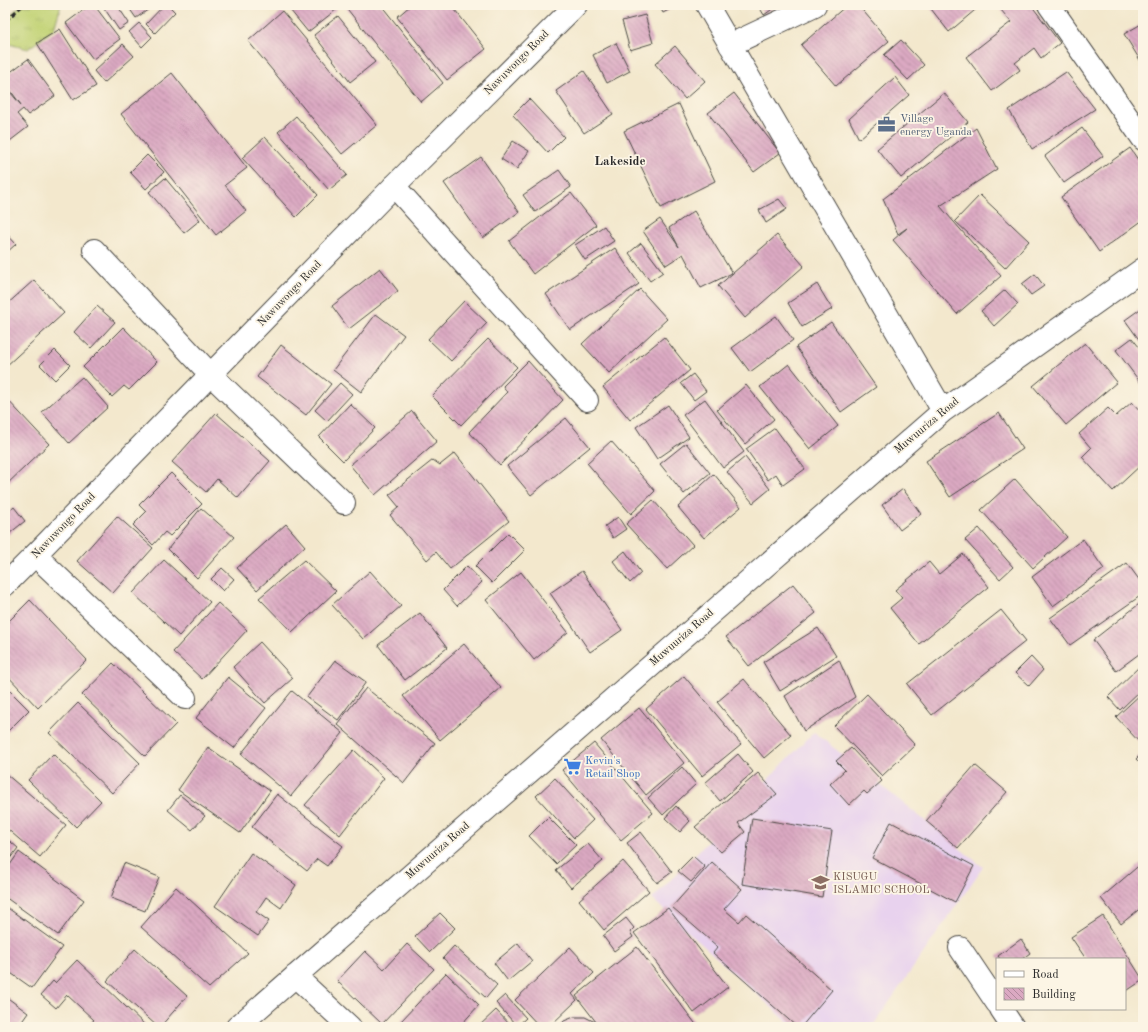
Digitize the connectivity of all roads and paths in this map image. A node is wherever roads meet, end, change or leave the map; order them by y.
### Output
1 (576, 5) edge
2 (707, 5) edge
3 (816, 5) edge
4 (1050, 5) edge
5 (730, 45) junction
6 (1143, 140) edge
7 (394, 186) junction
8 (94, 250) dead end
9 (1143, 268) edge
10 (211, 375) junction
11 (587, 400) dead end
12 (943, 411) junction
13 (344, 503) dead end
14 (35, 556) junction
15 (5, 585) edge
16 (185, 698) dead end
17 (960, 948) dead end
18 (295, 976) junction
19 (996, 1002) edge
20 (1002, 1010) edge
21 (237, 1027) edge
22 (350, 1027) edge
23 (1013, 1027) edge

1 - 7 street, Nawuwongo Road
2 - 5 street
3 - 5 street
4 - 6 street
5 - 12 street
7 - 10 street, Nawuwongo Road
7 - 11 street
8 - 10 street
9 - 12 street, Muwuuriza Road
10 - 13 street
10 - 14 street, Nawuwongo Road
12 - 18 street, Muwuuriza Road
14 - 15 street, Nawuwongo Road
14 - 16 street
17 - 19 street
18 - 21 street, Muwuuriza Road
18 - 22 street
20 - 23 street

